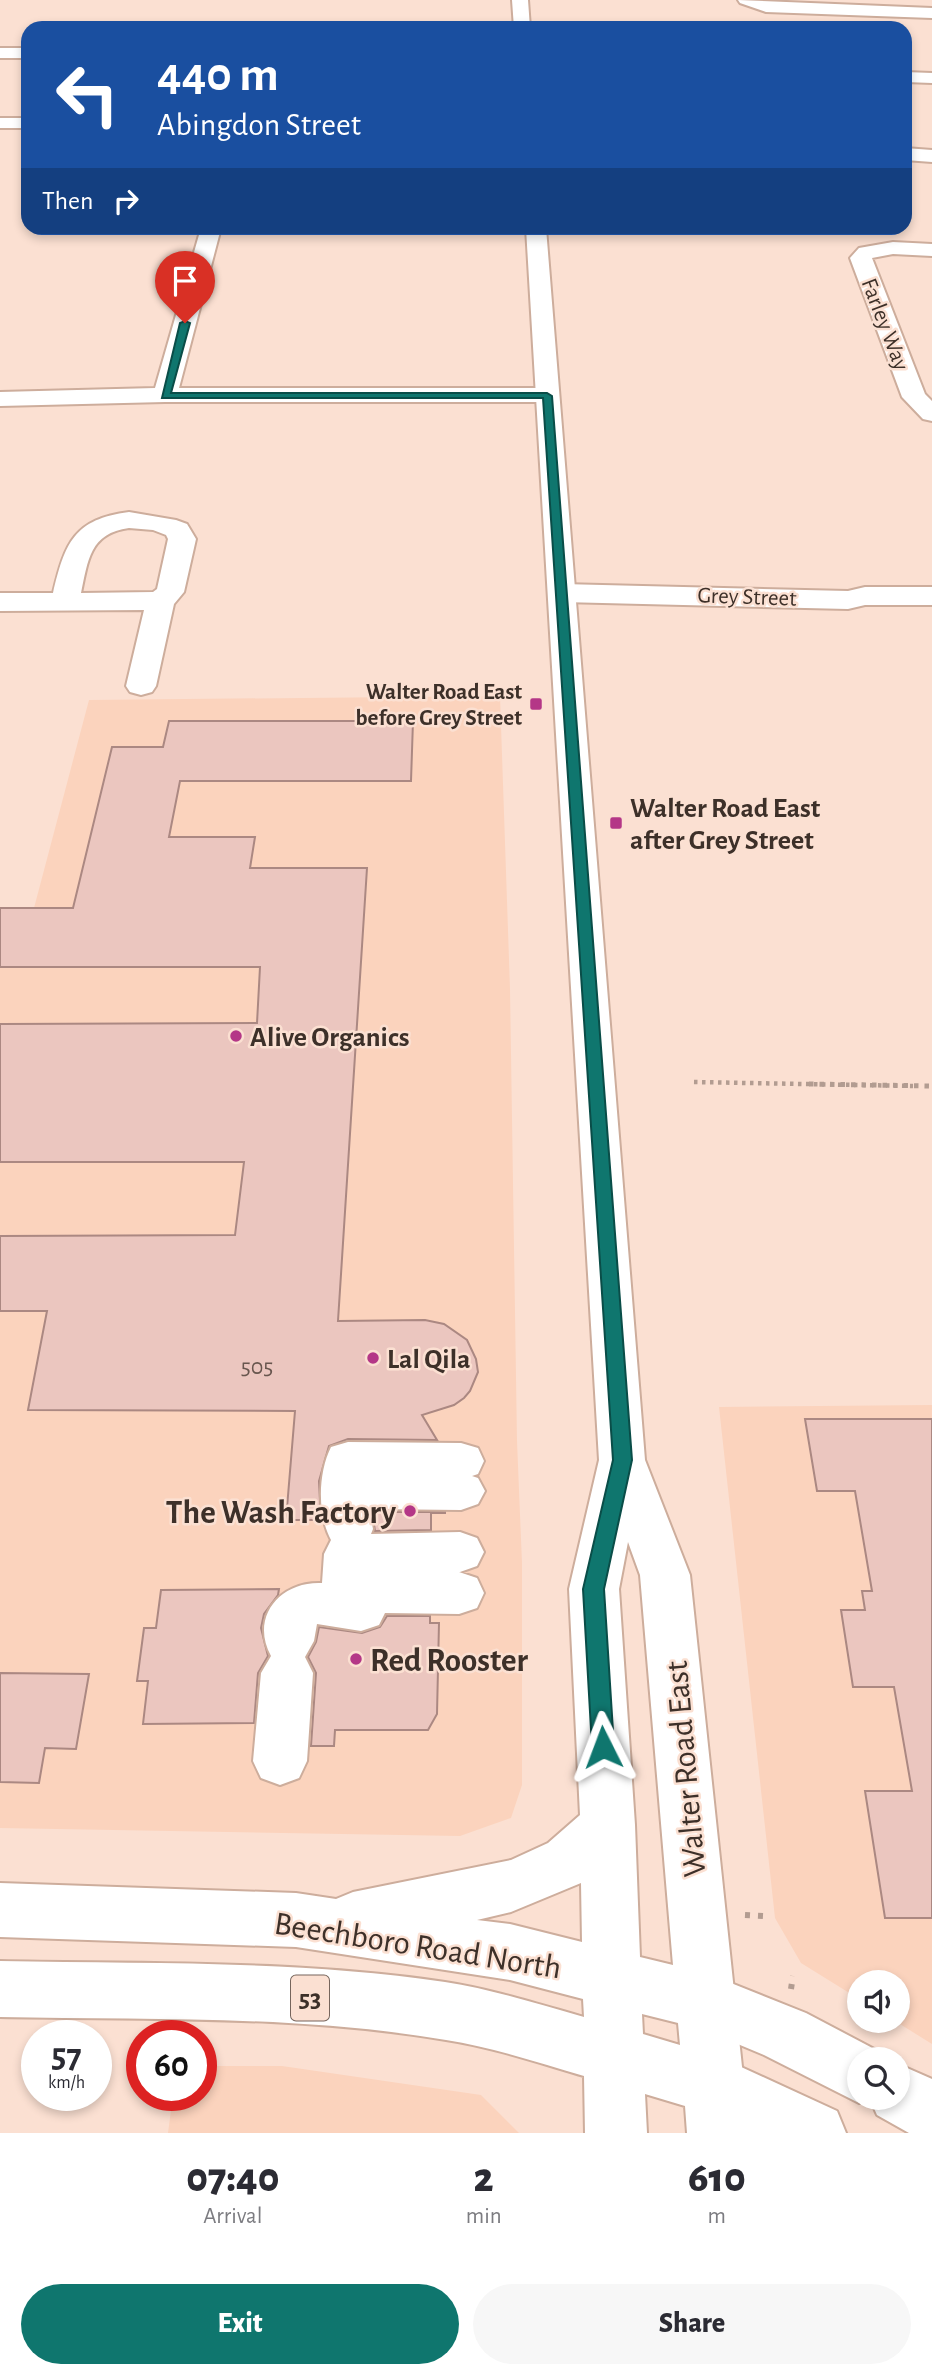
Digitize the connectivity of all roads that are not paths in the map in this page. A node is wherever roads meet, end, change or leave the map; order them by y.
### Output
1 (520, 0) edge
2 (746, 0) edge
3 (932, 13) edge
4 (522, 21) edge
5 (0, 53) edge
6 (21, 53) edge
7 (912, 77) edge
8 (932, 78) edge
9 (0, 123) edge
10 (21, 123) edge
11 (912, 155) edge
12 (932, 156) edge
13 (209, 235) edge
14 (536, 235) edge
15 (932, 250) edge
16 (165, 396) junction
17 (547, 396) junction
18 (0, 399) edge
19 (932, 414) edge
20 (562, 593) junction
21 (932, 596) edge
22 (65, 601) junction
23 (160, 601) junction
24 (0, 602) edge
25 (141, 686) dead end
26 (622, 1460) junction
27 (460, 1544) junction
28 (358, 1561) junction
29 (280, 1761) dead end
30 (608, 1825) junction
31 (0, 1910) edge
32 (330, 1924) junction
33 (611, 1980) junction
34 (0, 1989) edge
35 (706, 2002) junction
36 (613, 2056) junction
37 (847, 2067) edge
38 (910, 2100) edge
39 (717, 2109) edge
40 (932, 2112) edge
41 (616, 2133) edge
42 (815, 2133) edge

1 - 4 main road
2 - 3 main road
5 - 6 main road
7 - 8 main road
9 - 10 main road
11 - 12 main road
13 - 16 main road
14 - 17 main road, Walter Road East
15 - 19 main road, Farley Way
16 - 17 main road
16 - 18 main road
17 - 20 main road, Walter Road East
20 - 21 main road, Grey Street
20 - 26 main road, Walter Road East
22 - 23 main road
22 - 23 main road
22 - 24 main road
23 - 25 main road
26 - 30 main road, Walter Road East
26 - 35 main road, Walter Road East
27 - 28 main road
27 - 28 main road
27 - 28 main road
28 - 29 main road
30 - 32 main road
30 - 33 main road, Walter Road East
31 - 32 main road, Beechboro Road North
32 - 33 main road, Beechboro Road North
33 - 35 main road, Beechboro Road North
33 - 36 main road, Walter Road East
34 - 36 main road, 53
35 - 37 main road, Beechboro Road North
35 - 39 main road, Walter Road East
36 - 39 main road
36 - 41 main road, Walter Road East
38 - 40 main road
39 - 42 main road

